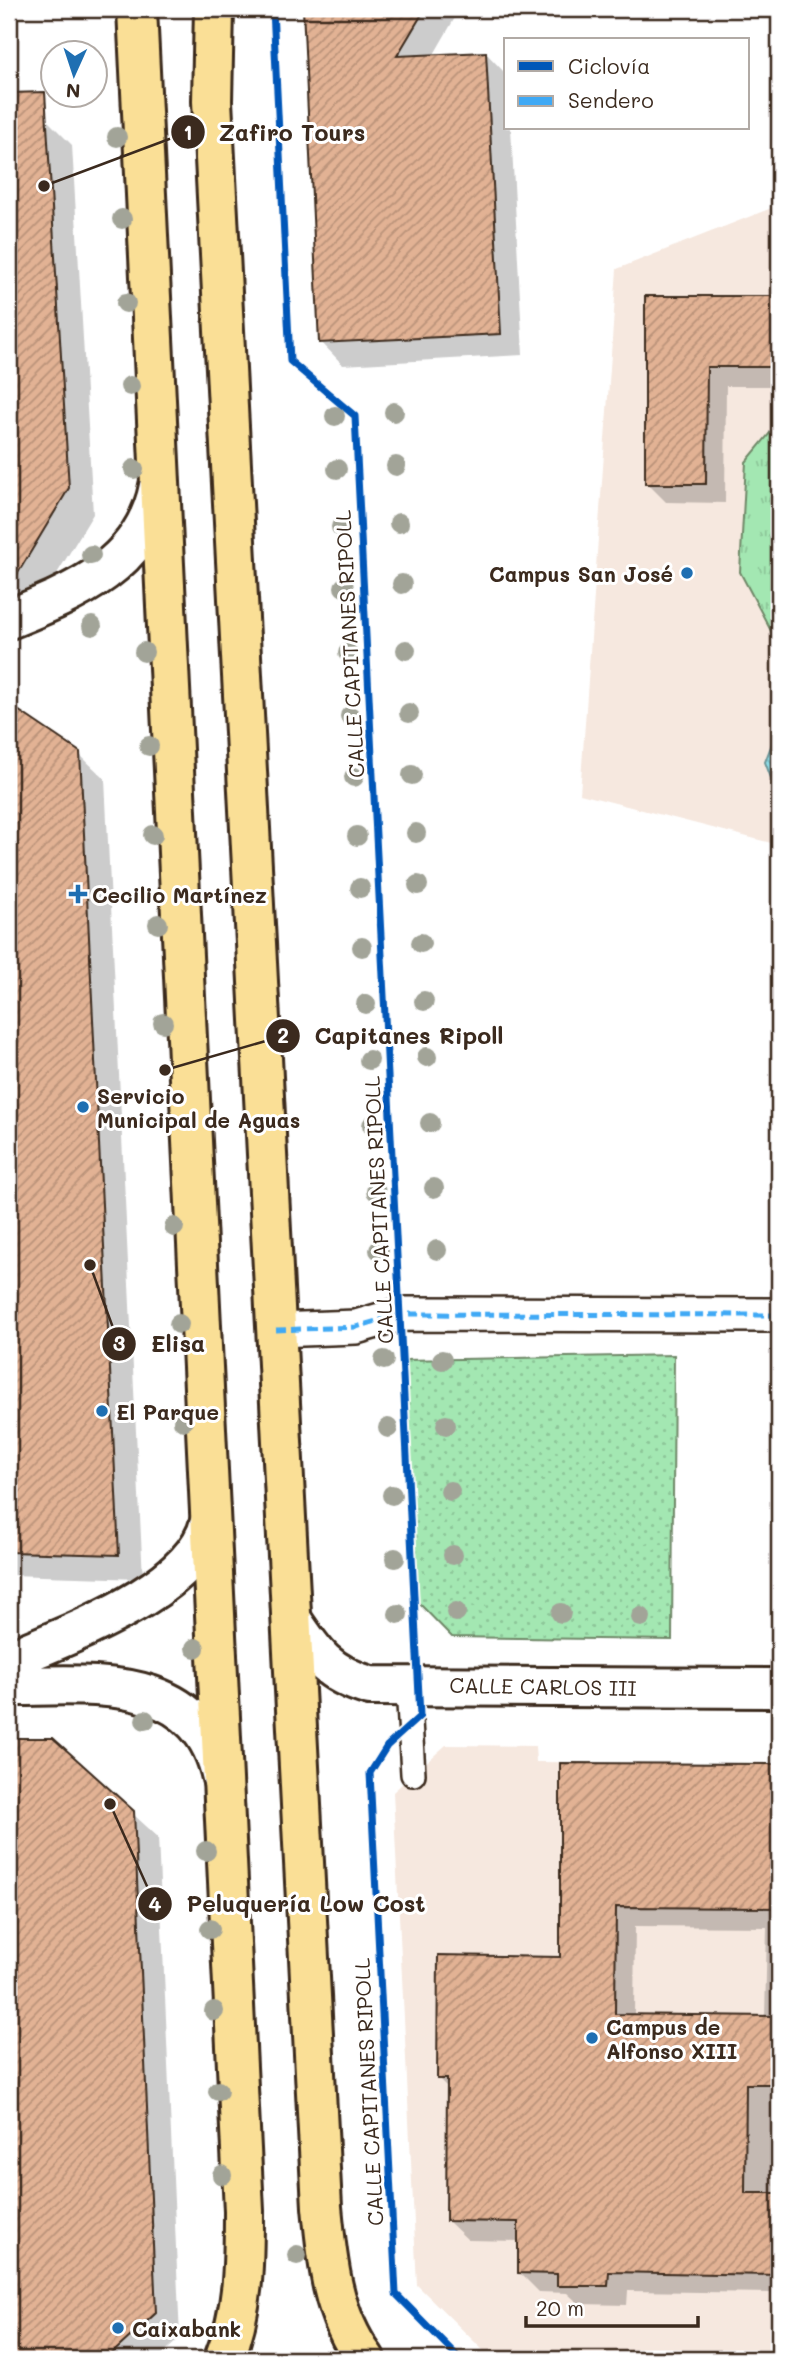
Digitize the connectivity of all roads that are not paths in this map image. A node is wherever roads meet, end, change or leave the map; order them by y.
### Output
1 (137, 9) edge
2 (214, 9) edge
3 (159, 486) junction
4 (9, 619) edge
5 (779, 1315) edge
6 (276, 1330) junction
7 (210, 1522) junction
8 (292, 1620) junction
9 (9, 1660) edge
10 (9, 1686) edge
11 (408, 1686) junction
12 (779, 1688) edge
13 (413, 1774) dead end
14 (223, 1783) junction
15 (224, 2359) edge
16 (365, 2359) edge

1 - 3 main road
2 - 6 main road
3 - 4 street
3 - 7 main road
5 - 6 street
6 - 8 main road
7 - 9 street
7 - 14 main road
8 - 11 street, CALLE CARLOS III
8 - 16 main road
10 - 14 street
11 - 12 street, CALLE CARLOS III
11 - 13 lane
14 - 15 main road

